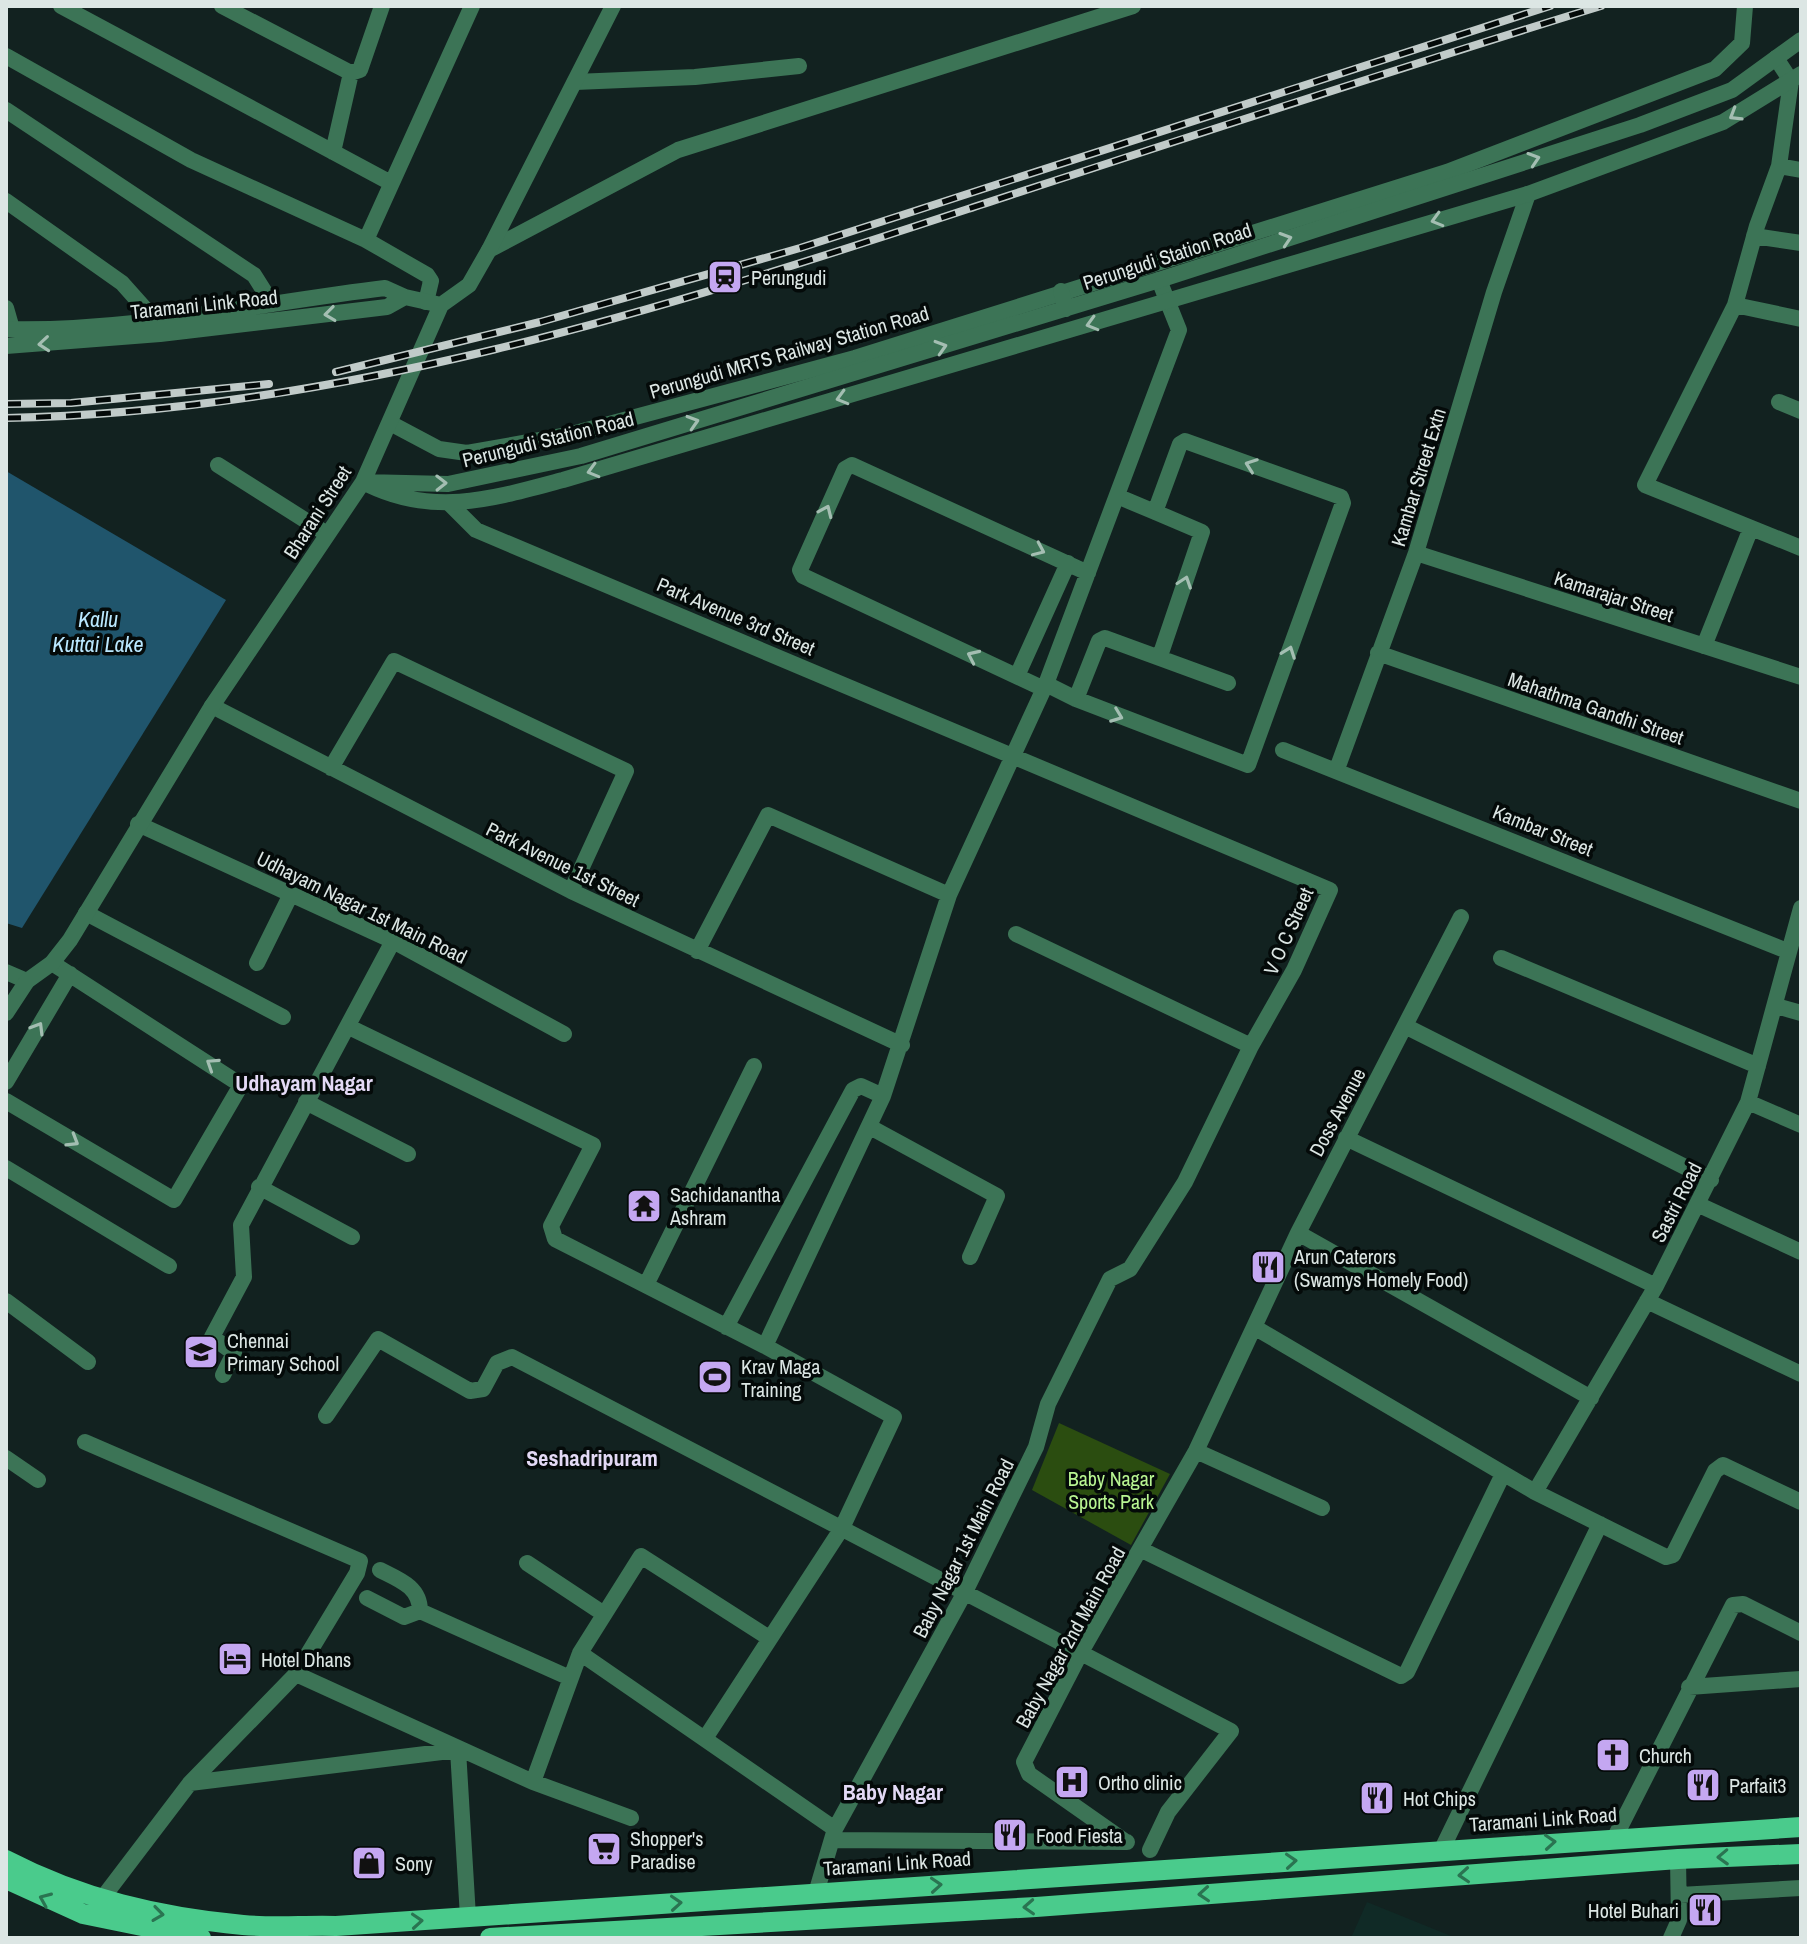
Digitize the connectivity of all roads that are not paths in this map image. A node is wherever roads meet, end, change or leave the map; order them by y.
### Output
1 (61, 6) edge
2 (222, 6) edge
3 (382, 6) edge
4 (472, 6) edge
5 (613, 6) edge
6 (1133, 6) edge
7 (1745, 6) edge
8 (1801, 40) edge
9 (6, 56) edge
10 (1776, 58) junction
11 (799, 66) dead end
12 (1715, 69) junction
13 (351, 73) junction
14 (1796, 78) edge
15 (575, 82) junction
16 (1732, 90) junction
17 (1795, 99) edge
18 (6, 110) edge
19 (333, 152) junction
20 (1779, 166) junction
21 (1801, 170) edge
22 (391, 183) junction
23 (1528, 194) junction
24 (6, 201) edge
25 (1754, 236) junction
26 (366, 240) junction
27 (1801, 243) edge
28 (489, 250) junction
29 (1159, 280) junction
30 (1061, 291) junction
31 (405, 297) junction
32 (271, 302) junction
33 (1167, 302) junction
34 (434, 303) junction
35 (1735, 305) junction
36 (6, 308) edge
37 (1066, 309) junction
38 (1801, 319) edge
39 (155, 320) junction
40 (8, 335) edge
41 (1779, 402) dead end
42 (1801, 411) edge
43 (390, 423) junction
44 (218, 465) dead end
45 (363, 482) junction
46 (1117, 496) junction
47 (450, 504) junction
48 (1155, 512) junction
49 (1751, 528) junction
50 (327, 534) junction
51 (1801, 548) edge
52 (1416, 553) junction
53 (1068, 563) junction
54 (1088, 573) junction
55 (1704, 646) junction
56 (1378, 653) junction
57 (1160, 656) junction
58 (1017, 676) junction
59 (1801, 677) edge
60 (1228, 683) dead end
61 (1045, 686) junction
62 (1076, 699) junction
63 (212, 706) junction
64 (1283, 750) dead end
65 (1015, 754) junction
66 (331, 768) junction
67 (1337, 769) junction
68 (1801, 801) edge
69 (138, 824) junction
70 (571, 891) junction
71 (291, 894) junction
72 (949, 895) junction
73 (1801, 910) edge
74 (86, 913) junction
75 (1461, 917) dead end
76 (1016, 934) dead end
77 (393, 941) junction
78 (697, 951) junction
79 (1787, 951) junction
80 (1501, 958) dead end
81 (52, 963) junction
82 (257, 963) dead end
83 (6, 972) edge
84 (70, 974) junction
85 (27, 981) junction
86 (1776, 1006) junction
87 (6, 1013) edge
88 (1801, 1013) edge
89 (283, 1017) dead end
90 (1405, 1026) junction
91 (349, 1027) junction
92 (564, 1034) dead end
93 (902, 1045) junction
94 (1251, 1046) junction
95 (754, 1066) dead end
96 (1758, 1066) junction
97 (6, 1082) edge
98 (883, 1096) junction
99 (6, 1101) edge
100 (306, 1102) junction
101 (1748, 1102) junction
102 (1801, 1125) edge
103 (870, 1127) junction
104 (1346, 1138) junction
105 (408, 1154) dead end
106 (6, 1168) edge
107 (1711, 1180) junction
108 (259, 1187) junction
109 (1697, 1204) junction
110 (1298, 1233) junction
111 (352, 1237) dead end
112 (1801, 1252) edge
113 (970, 1257) dead end
114 (169, 1266) dead end
115 (1110, 1279) joint
116 (646, 1285) junction
117 (1651, 1294) junction
118 (6, 1301) edge
119 (726, 1327) junction
120 (1254, 1327) junction
121 (765, 1346) junction
122 (88, 1362) dead end
123 (1801, 1374) edge
124 (223, 1375) dead end
125 (1591, 1398) junction
126 (326, 1416) dead end
127 (85, 1442) dead end
128 (1196, 1451) junction
129 (6, 1458) edge
130 (1503, 1474) junction
131 (38, 1480) dead end
132 (1535, 1492) junction
133 (1801, 1502) edge
134 (1322, 1508) dead end
135 (1600, 1524) junction
136 (842, 1528) junction
137 (1142, 1550) junction
138 (527, 1563) dead end
139 (380, 1570) dead end
140 (965, 1592) junction
141 (367, 1598) dead end
142 (420, 1611) junction
143 (604, 1614) junction
144 (1801, 1633) edge
145 (769, 1638) junction
146 (1081, 1652) junction
147 (580, 1653) junction
148 (296, 1674) junction
149 (570, 1678) junction
150 (1801, 1679) edge
151 (1689, 1687) junction
152 (706, 1737) junction
153 (458, 1750) junction
154 (533, 1782) junction
155 (190, 1783) junction
156 (631, 1818) dead end
157 (1801, 1827) edge
158 (834, 1834) junction
159 (1615, 1837) junction
160 (1126, 1842) junction
161 (1441, 1851) junction
162 (1801, 1854) edge
163 (1678, 1859) junction
164 (6, 1860) edge
165 (1154, 1860) junction
166 (1104, 1872) junction
167 (6, 1879) edge
168 (1801, 1888) edge
169 (816, 1893) junction
170 (1680, 1895) junction
171 (101, 1900) junction
172 (1107, 1901) junction
173 (468, 1917) junction
174 (786, 1929) edge
175 (332, 1932) edge
176 (552, 1936) edge
177 (201, 1938) edge
178 (490, 1938) edge
179 (502, 1938) edge
180 (1671, 1938) edge

1 - 19 street
2 - 13 street
3 - 13 street
4 - 22 street
5 - 15 street, Bharani Street
6 - 28 street
7 - 12 street
8 - 10 street, Perungudi Station Road
9 - 26 street
10 - 14 street
10 - 16 street, Perungudi Station Road
11 - 15 street
12 - 16 street
12 - 30 street, Perungudi MRTS Railway Station Road
13 - 19 street
14 - 17 street
14 -> 23 street, Perungudi Station Road
15 - 28 street, Bharani Street
29 -> 16 street, Perungudi Station Road
17 - 20 street
18 - 32 street
19 - 22 street
20 - 21 street
20 - 25 street
22 - 26 street
23 -> 33 street, Perungudi Station Road
23 - 52 street, Kambar Street Extn
24 - 39 street
25 - 27 street
25 - 35 street
26 - 34 street
28 - 34 street, Bharani Street
29 - 33 street
29 - 37 street, Perungudi Station Road
30 - 37 street, Perungudi Station Road
30 - 43 street, Perungudi MRTS Railway Station Road
31 - 32 street, Taramani Link Road
31 - 34 street, Taramani Link Road
31 -> 40 street, Taramani Link Road
32 - 39 street, Taramani Link Road
33 - 46 street
33 -> 47 street, Perungudi Station Road
34 - 43 street, Bharani Street
35 - 38 street
35 - 49 street
36 - 40 street
45 -> 37 street, Perungudi Station Road
39 - 40 street, Taramani Link Road
41 - 42 street
43 - 45 street, Bharani Street
44 - 50 street
45 - 47 street, Perungudi Station Road
45 - 50 street, Bharani Street
46 - 48 street
46 - 54 street
47 - 65 street, Park Avenue 3rd Street
57 -> 48 street
62 -> 48 street
49 - 51 street
49 - 55 street
50 - 63 street, Bharani Street
52 - 55 street, Kamarajar Street
52 - 56 street, Kambar Street Extn
53 - 54 street
53 - 58 street
58 -> 53 street
54 - 61 street
55 - 59 street, Kamarajar Street
56 - 67 street, Kambar Street Extn
56 - 68 street, Mahathma Gandhi Street
57 - 60 street
57 - 62 street
58 - 61 street
61 - 62 street
61 - 65 street
63 - 66 street, Park Avenue 1st Street
63 - 69 street, Bharani Street
64 - 67 street, Kambar Street
65 - 72 street
65 - 94 street, V O C Street
66 - 70 street, Park Avenue 1st Street
66 - 70 street
67 - 79 street, Kambar Street
69 - 71 street, Udhayam Nagar 1st Main Road
69 - 74 street, Bharani Street
70 - 78 street, Park Avenue 1st Street
71 - 77 street, Udhayam Nagar 1st Main Road
71 - 82 street
72 - 78 street
72 - 93 street
73 - 79 street, Sastri Road
74 - 81 street, Bharani Street
74 - 89 street
75 - 90 street, Doss Avenue
76 - 94 street
77 - 91 street
77 - 92 street, Udhayam Nagar 1st Main Road
78 - 93 street, Park Avenue 1st Street
79 - 86 street, Sastri Road
80 - 96 street
81 - 84 street
81 - 85 street, Bharani Street
83 - 85 street
97 -> 84 street
99 -> 84 street
85 - 87 street, Bharani Street
86 - 88 street
86 - 96 street, Sastri Road
90 - 104 street, Doss Avenue
90 - 107 street
91 - 100 street
91 - 116 street
93 - 98 street
94 - 115 street, V O C Street
95 - 116 street
96 - 101 street, Sastri Road
98 - 103 street
98 - 119 street
100 - 105 street
100 - 108 street
101 - 102 street
101 - 107 street, Sastri Road
103 - 113 street
103 - 121 street
104 - 110 street, Doss Avenue
104 - 117 street
106 - 114 street
107 - 109 street, Sastri Road
108 - 111 street
108 - 124 street
109 - 112 street
109 - 117 street, Sastri Road
110 - 120 street, Doss Avenue
110 - 125 street
115 - 140 street, Baby Nagar 1st Main Road
116 - 119 street
117 - 123 street
117 - 125 street, Sastri Road
118 - 122 street
119 - 121 street
120 - 128 street, Baby Nagar 2nd Main Road
120 - 130 street
121 - 136 street
125 - 132 street, Sastri Road
126 - 136 street
127 - 148 street
128 - 134 street
128 - 137 street, Baby Nagar 2nd Main Road
129 - 131 street
130 - 132 street
130 - 137 street
132 - 135 street
133 - 135 street
135 - 161 street
136 - 140 street
136 - 145 street
137 - 146 street, Baby Nagar 2nd Main Road
138 - 143 street
139 - 142 street
140 - 146 street
140 - 158 street, Baby Nagar 1st Main Road
141 - 142 street
142 - 149 street
143 - 145 street
143 - 147 street
144 - 151 street
145 - 152 street
146 - 160 street, Baby Nagar 2nd Main Road
146 - 165 street
147 - 149 street
147 - 152 street
148 - 153 street
148 - 155 street
149 - 154 street
150 - 151 street
151 - 159 street
152 - 158 street
153 - 154 street
153 - 155 street
153 - 173 street
154 - 156 street
155 - 171 street
157 - 159 main road, Taramani Link Road
158 - 160 street
158 - 169 street, Baby Nagar 1st Main Road
161 -> 159 main road, Taramani Link Road
160 - 165 street
165 -> 161 main road, Taramani Link Road
162 -> 163 main road
163 - 170 street
163 -> 172 main road
164 - 171 main road, Taramani Link Road
165 - 166 main road, Taramani Link Road
169 -> 166 main road, Taramani Link Road
166 - 172 main road
177 -> 167 main road
168 - 170 street
173 -> 169 main road, Taramani Link Road
170 - 180 street
171 -> 175 main road, Taramani Link Road
172 -> 174 main road
175 -> 173 main road, Taramani Link Road
174 - 176 main road
176 - 179 main road
178 - 179 main road

